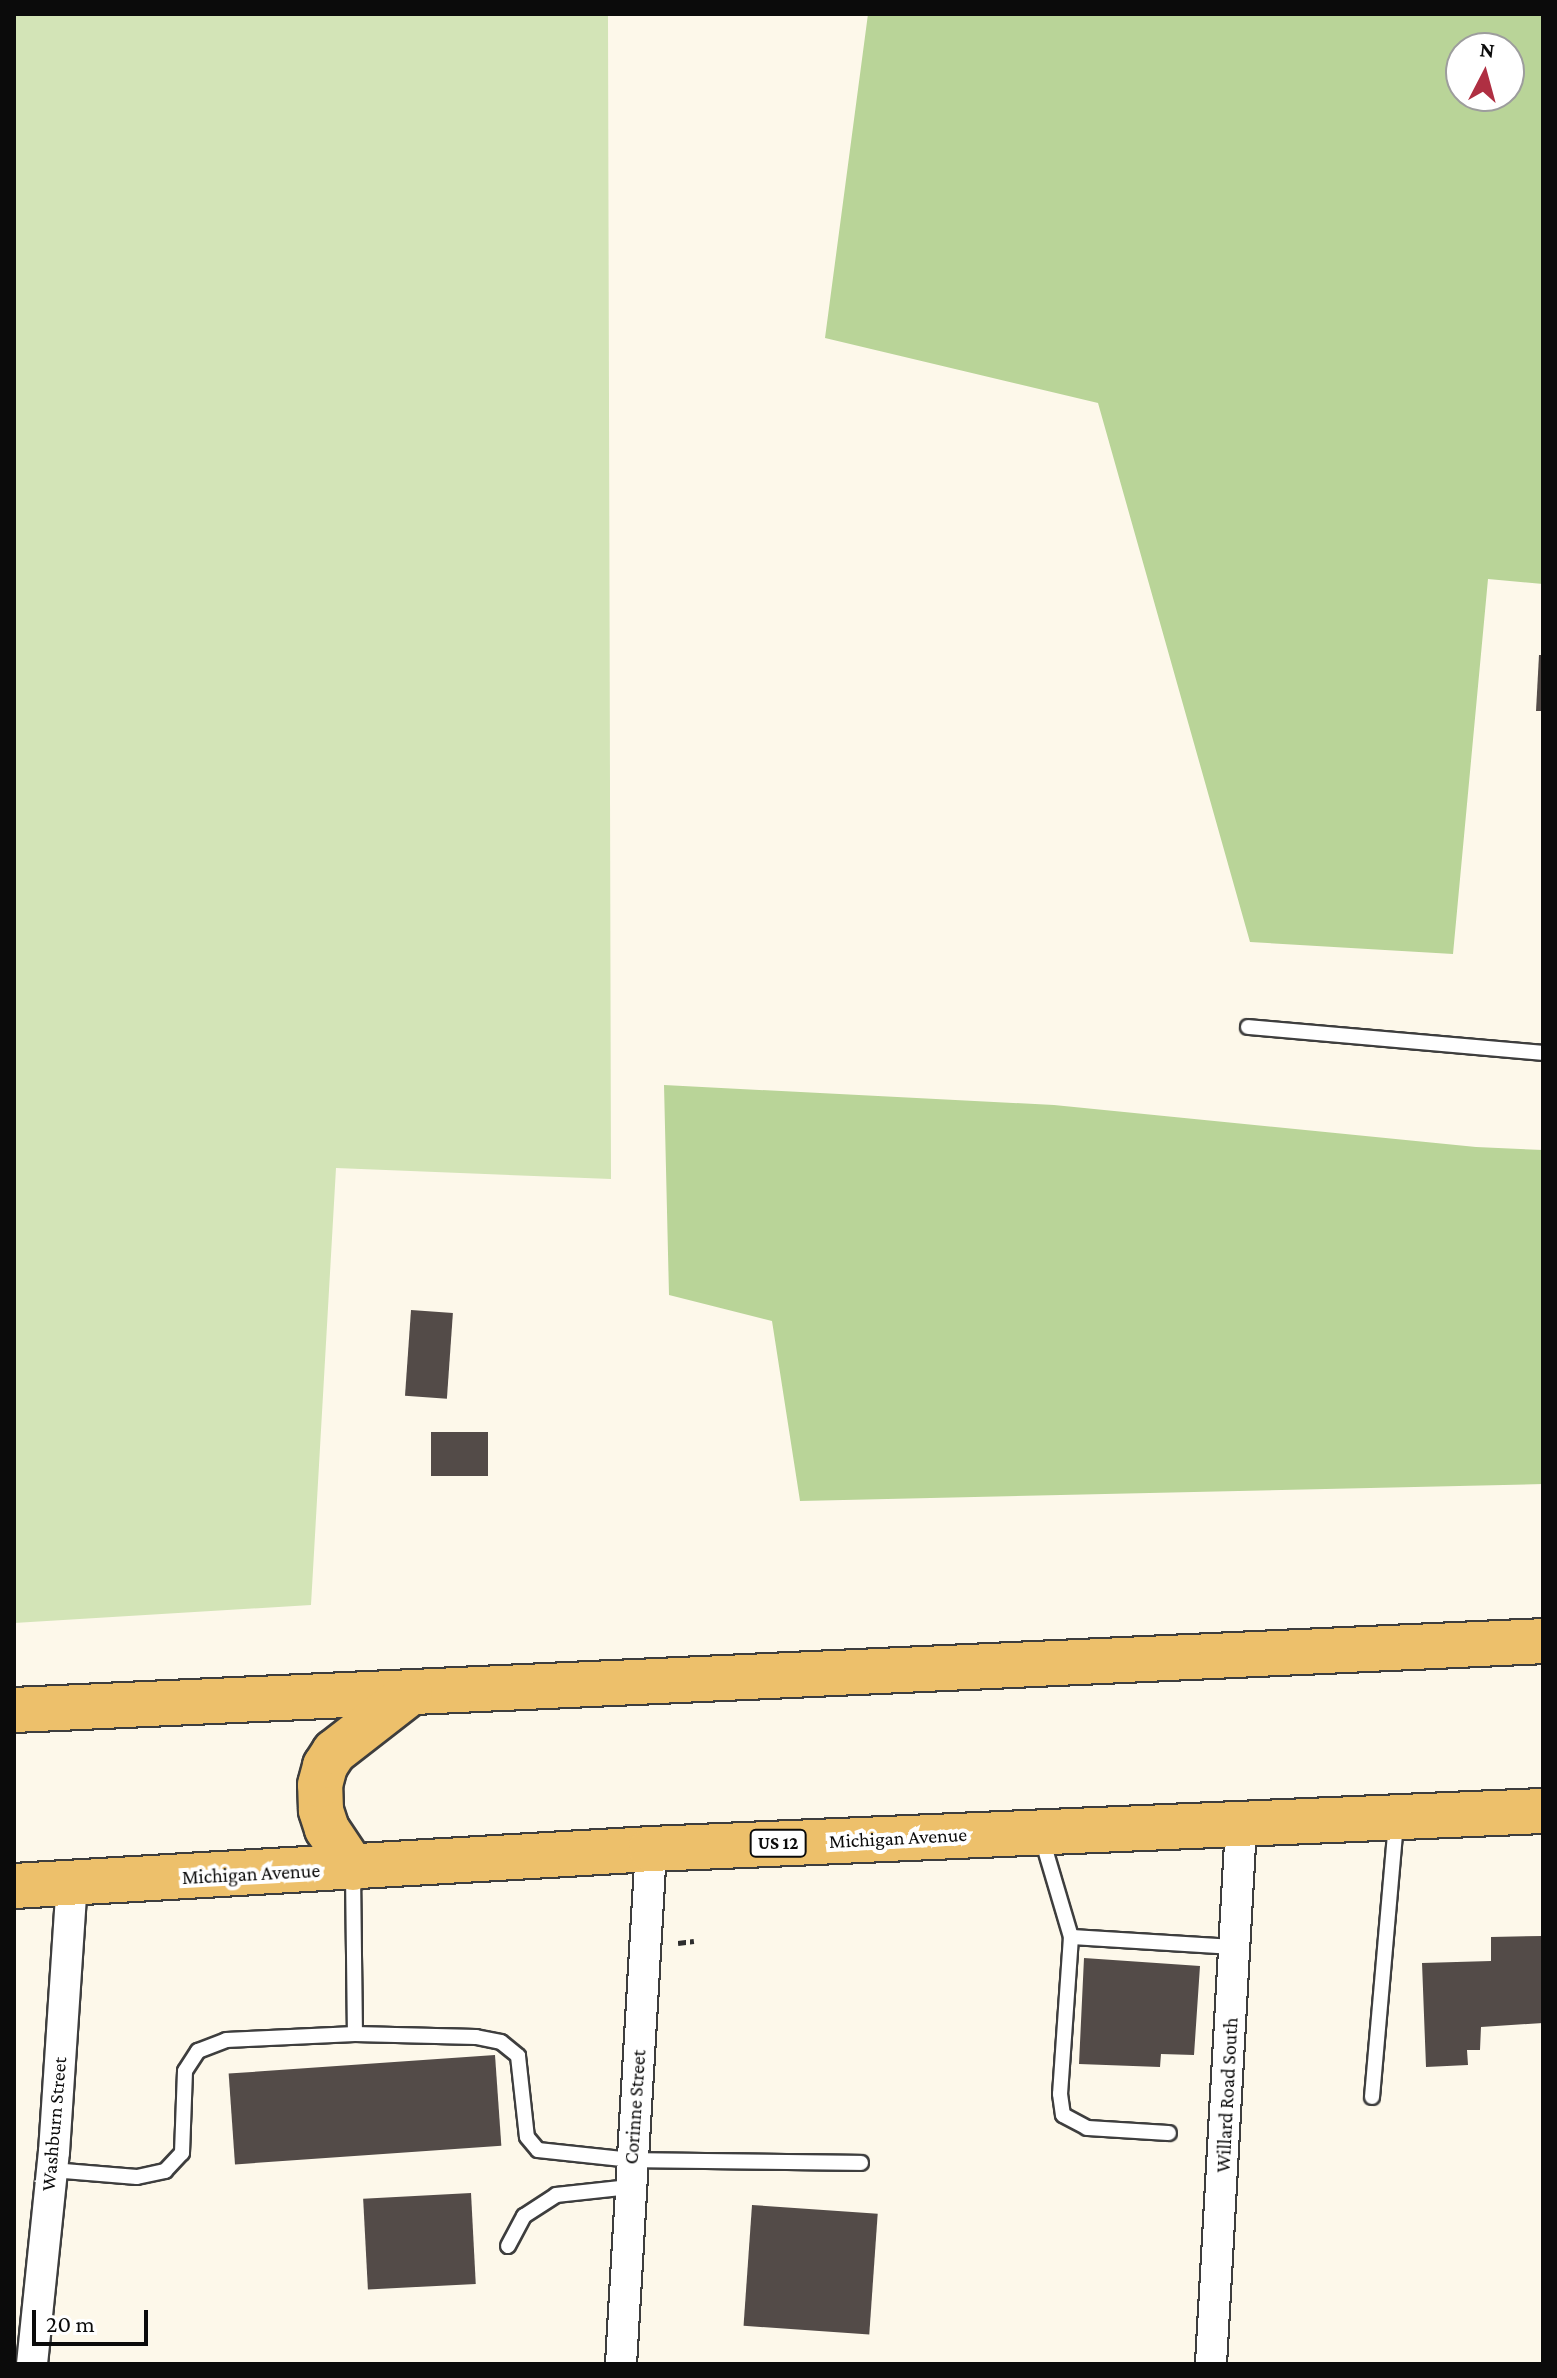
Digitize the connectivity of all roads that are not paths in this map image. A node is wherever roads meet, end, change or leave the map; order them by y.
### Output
1 (1248, 1027) dead end
2 (1543, 1053) edge
3 (1543, 1641) edge
4 (410, 1693) junction
5 (14, 1710) edge
6 (1543, 1811) edge
7 (1396, 1819) junction
8 (1241, 1826) junction
9 (1040, 1831) junction
10 (651, 1849) junction
11 (353, 1868) junction
12 (72, 1883) junction
13 (14, 1886) edge
14 (1071, 1937) junction
15 (1235, 1947) junction
16 (355, 2034) junction
17 (1372, 2097) dead end
18 (1169, 2133) dead end
19 (861, 2163) dead end
20 (52, 2170) junction
21 (631, 2174) junction
22 (508, 2246) dead end
23 (32, 2364) edge
24 (621, 2364) edge
25 (1211, 2364) edge

1 - 2 lane
3 - 4 main road
4 - 5 main road
4 - 11 main road
6 - 7 main road, Michigan Avenue / US 12
7 - 8 main road, Michigan Avenue / US 12
7 - 17 lane
8 - 9 main road, Michigan Avenue / US 12
8 - 15 street, Willard Road South
9 - 10 main road, Michigan Avenue / US 12
9 - 14 lane
10 - 11 main road, Michigan Avenue / US 12
10 - 21 street, Corinne Street
11 - 12 main road, Michigan Avenue / US 12
11 - 16 lane
12 - 13 main road, Michigan Avenue / US 12
12 - 20 street, Washburn Street
14 - 15 lane
14 - 18 lane
15 - 25 street, Willard Road South
16 - 20 lane
16 - 21 lane
19 - 21 lane
20 - 23 street, Washburn Street
21 - 22 lane
21 - 24 street, Corinne Street

